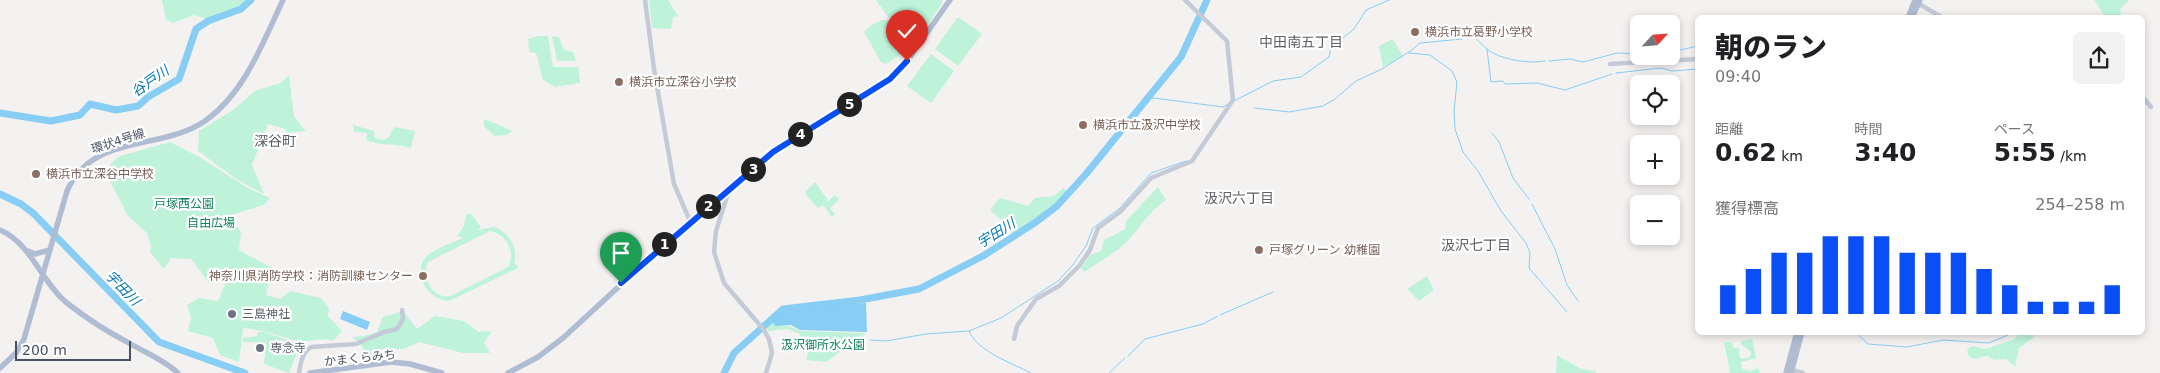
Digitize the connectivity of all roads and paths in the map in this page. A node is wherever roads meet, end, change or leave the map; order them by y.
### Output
1 (283, 0) edge
2 (646, 0) edge
3 (950, 0) edge
4 (1185, 0) edge
5 (1917, 1) edge
6 (1910, 15) edge
7 (1913, 15) edge
8 (1938, 15) edge
9 (1695, 59) edge
10 (1610, 64) dead end
11 (2145, 100) edge
12 (2151, 107) dead end
13 (729, 190) junction
14 (690, 221) junction
15 (0, 230) edge
16 (26, 250) junction
17 (50, 250) junction
18 (43, 274) junction
19 (402, 310) dead end
20 (1796, 335) edge
21 (1801, 335) edge
22 (1014, 339) dead end
23 (0, 368) edge
24 (1789, 371) edge
25 (178, 373) edge
26 (298, 373) edge
27 (310, 373) edge
28 (442, 373) edge
29 (508, 373) edge
30 (766, 373) edge
31 (1803, 373) edge

1 - 17 main road, 環状4号線
2 - 14 street
3 - 13 main road
4 - 22 street
5 - 6 main road
5 - 7 main road
5 - 8 street
9 - 10 street
11 - 12 street
13 - 14 main road
13 - 30 street
14 - 29 main road
15 - 16 main road
16 - 17 main road
16 - 18 main road
17 - 18 main road, 環状4号線
18 - 23 main road, 環状4号線
18 - 25 main road
19 - 26 street
20 - 24 main road
21 - 24 main road
24 - 31 street
27 - 28 main road, かまくらみち

